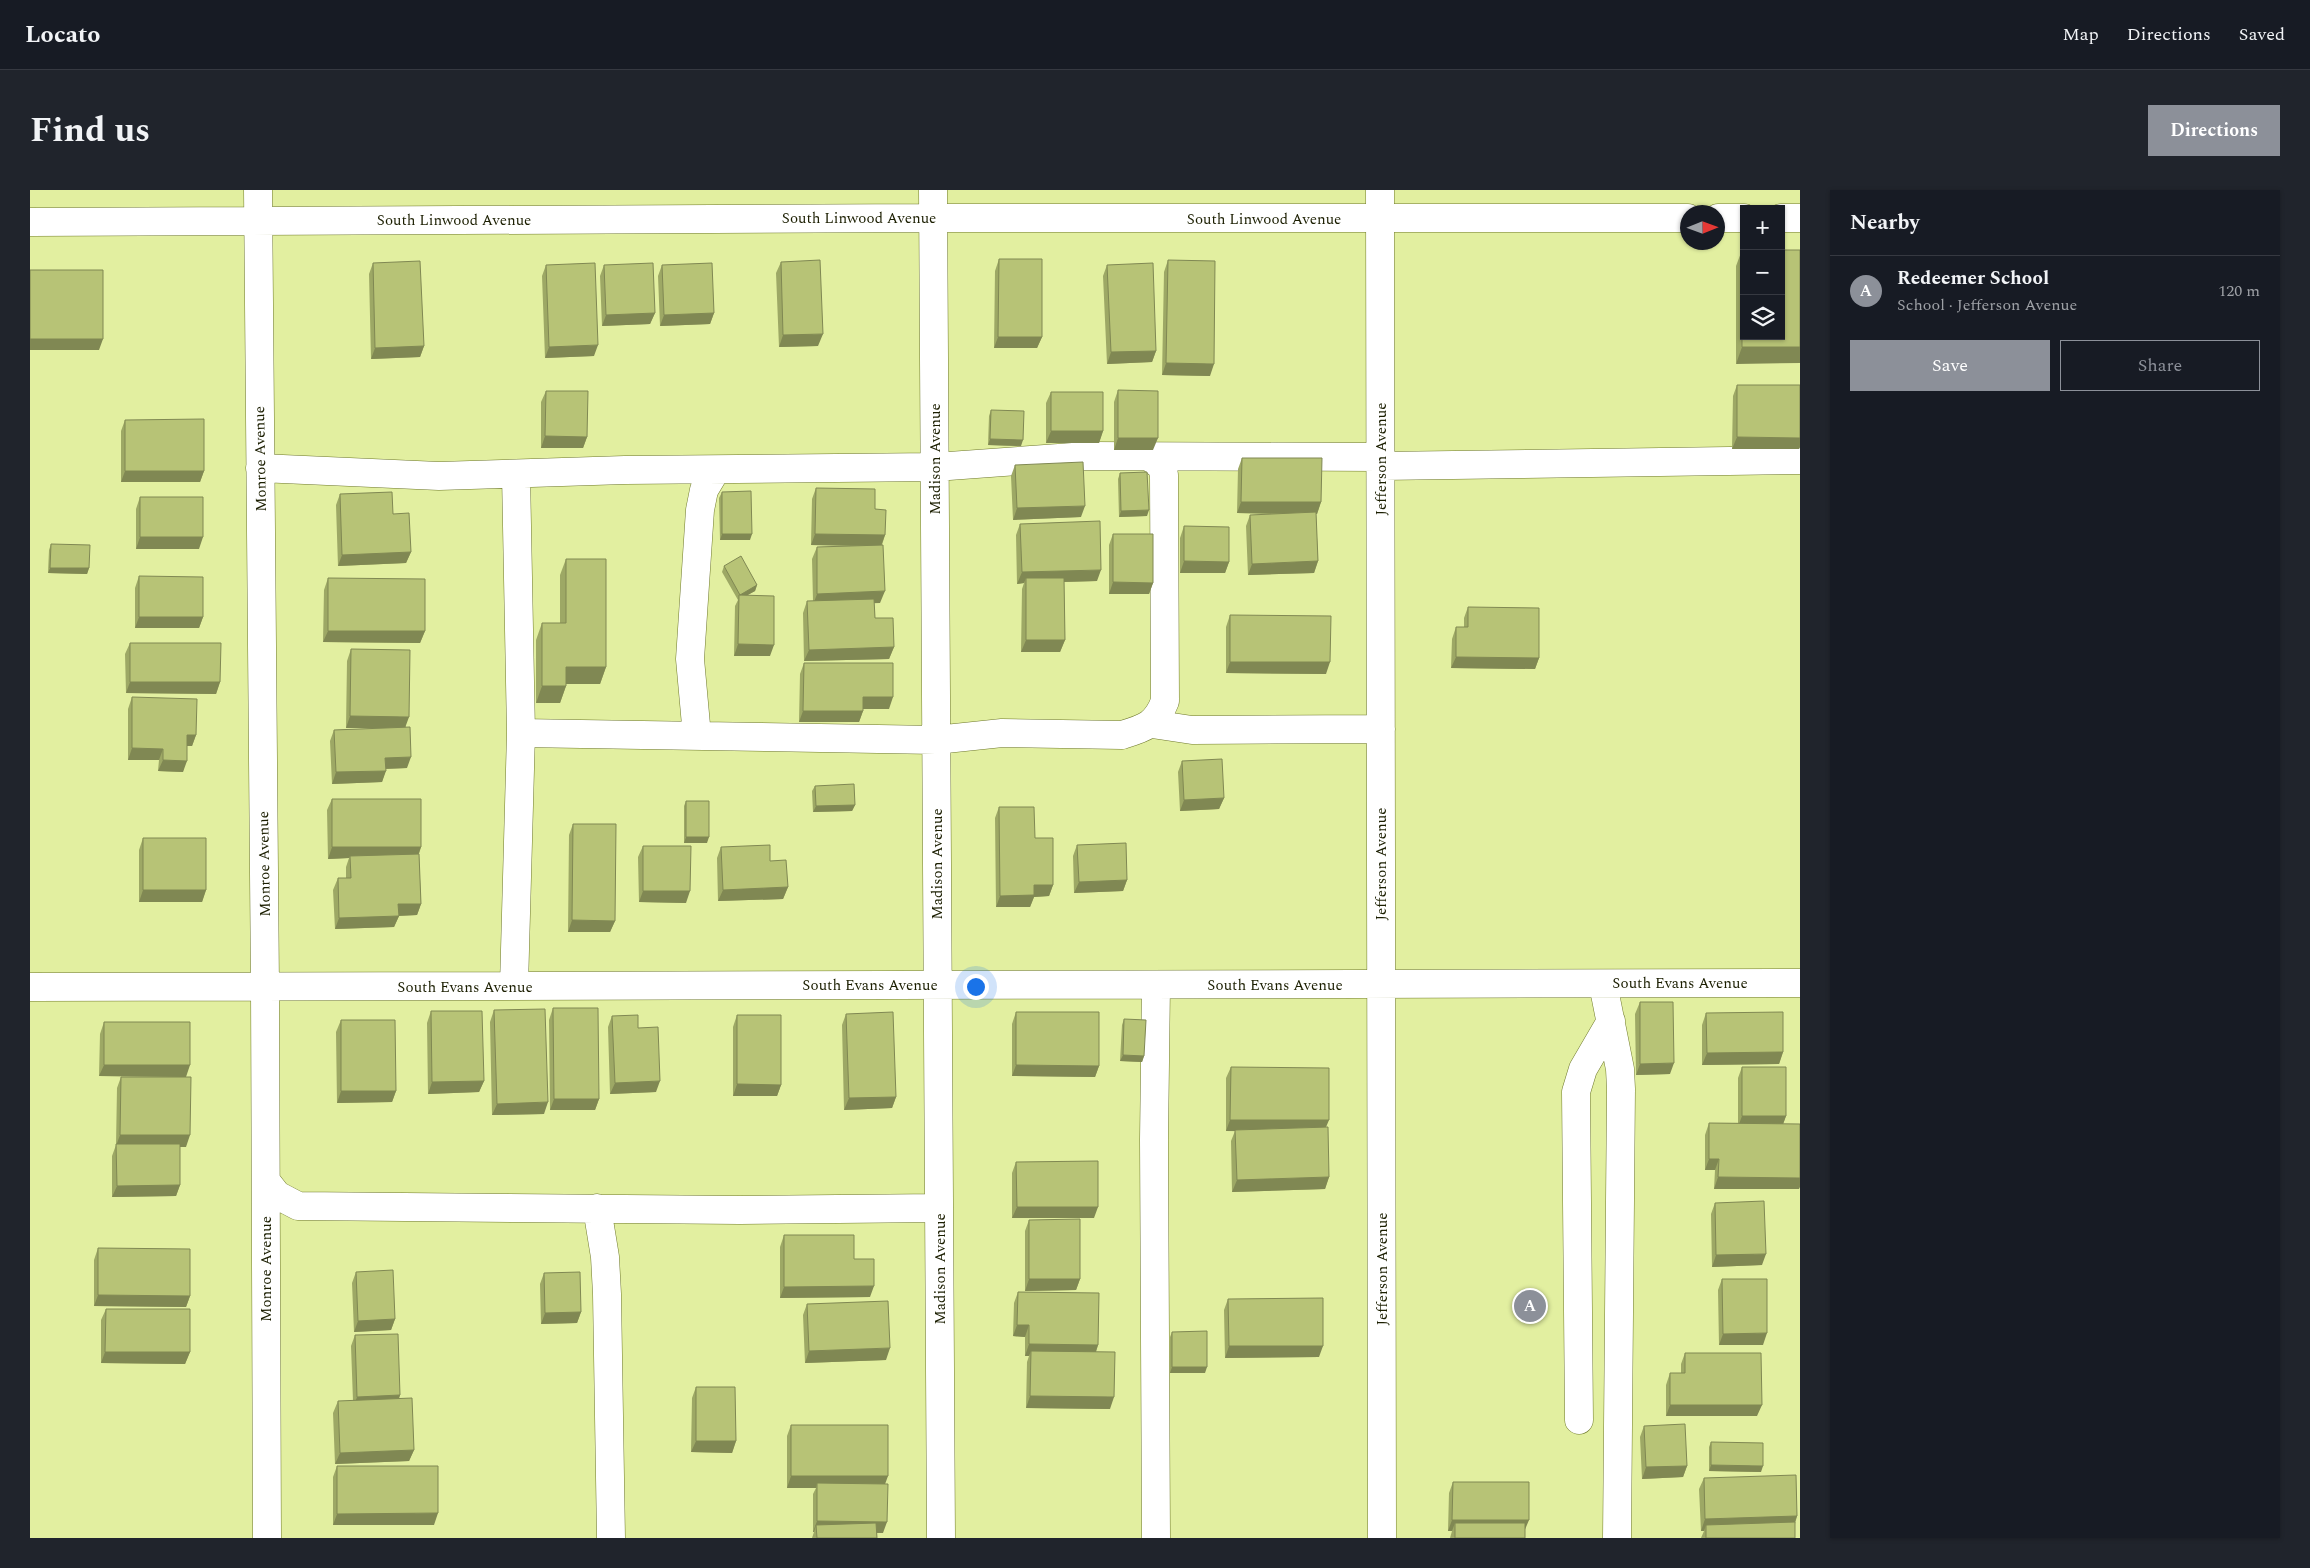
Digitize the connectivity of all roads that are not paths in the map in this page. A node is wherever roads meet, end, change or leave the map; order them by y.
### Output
1 (258, 190) edge
2 (933, 190) edge
3 (1380, 190) edge
4 (934, 218) junction
5 (1680, 218) edge
6 (1725, 218) edge
7 (1740, 218) edge
8 (1785, 218) edge
9 (1800, 218) edge
10 (1380, 219) junction
11 (257, 221) junction
12 (30, 222) edge
13 (1150, 457) junction
14 (1800, 460) edge
15 (1381, 461) junction
16 (935, 467) junction
17 (260, 468) junction
18 (716, 470) junction
19 (516, 474) junction
20 (1152, 724) junction
21 (1381, 729) junction
22 (521, 733) junction
23 (697, 736) junction
24 (936, 740) junction
25 (1800, 983) edge
26 (1603, 984) junction
27 (938, 985) junction
28 (1156, 985) junction
29 (1382, 985) junction
30 (514, 986) junction
31 (30, 987) edge
32 (265, 987) junction
33 (1612, 1021) junction
34 (266, 1181) junction
35 (597, 1208) junction
36 (939, 1208) junction
37 (1579, 1420) dead end
38 (267, 1538) edge
39 (611, 1538) edge
40 (941, 1538) edge
41 (1156, 1538) edge
42 (1382, 1538) edge
43 (1617, 1538) edge

1 - 11 street, Monroe Avenue
2 - 4 street, Madison Avenue
3 - 10 street, Jefferson Avenue
4 - 10 street, South Linwood Avenue
4 - 11 street, South Linwood Avenue
4 - 16 street, Madison Avenue
5 - 10 street, South Linwood Avenue
6 - 7 street
8 - 9 street
10 - 15 street, Jefferson Avenue
11 - 12 street, South Linwood Avenue
11 - 17 street, Monroe Avenue
13 - 15 street
13 - 16 street
13 - 20 street
14 - 15 street
15 - 21 street, Jefferson Avenue
16 - 18 street
16 - 24 street, Madison Avenue
17 - 19 street
17 - 32 street, Monroe Avenue
18 - 19 street
18 - 23 street
19 - 22 street
20 - 21 street
20 - 24 street
21 - 29 street, Jefferson Avenue
22 - 23 street
22 - 30 street
23 - 24 street
24 - 27 street, Madison Avenue
25 - 26 street, South Evans Avenue
26 - 29 street, South Evans Avenue
26 - 33 street
27 - 28 street, South Evans Avenue
27 - 30 street, South Evans Avenue
27 - 36 street, Madison Avenue
28 - 29 street, South Evans Avenue
28 - 41 street
29 - 42 street, Jefferson Avenue
30 - 32 street, South Evans Avenue
31 - 32 street, South Evans Avenue
32 - 34 street, Monroe Avenue
33 - 37 street
33 - 43 street
34 - 35 street
34 - 38 street, Monroe Avenue
35 - 36 street
35 - 39 street
36 - 40 street, Madison Avenue

